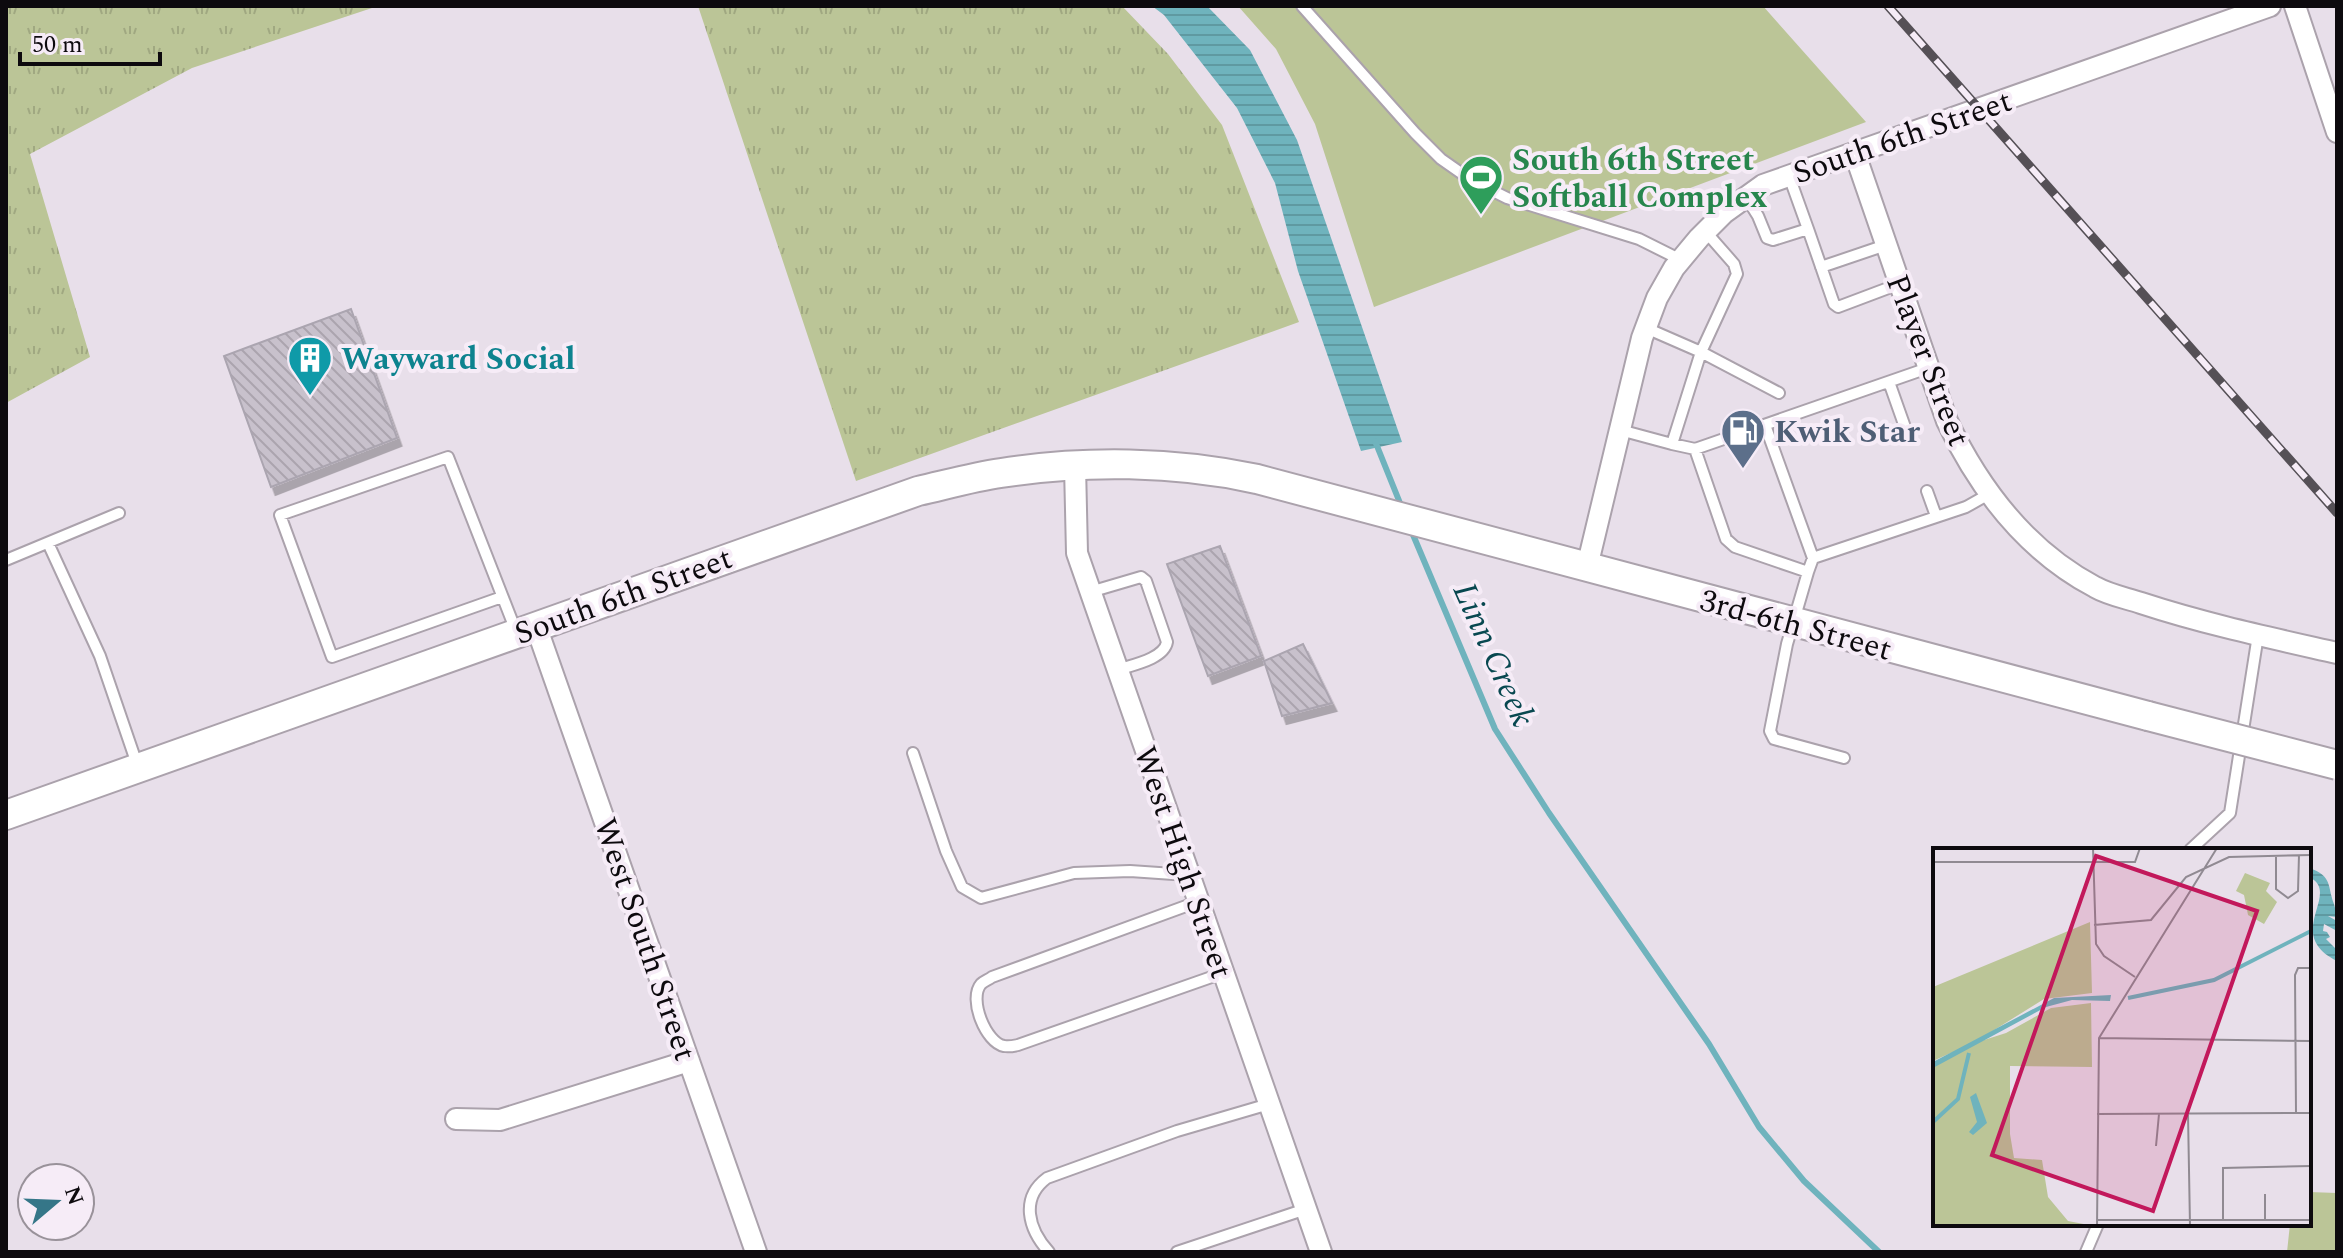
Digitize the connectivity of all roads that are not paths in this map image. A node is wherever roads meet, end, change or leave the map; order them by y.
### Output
1 (1302, 6) edge
2 (2270, 6) edge
3 (2295, 6) edge
4 (2337, 132) edge
5 (1855, 154) junction
6 (1789, 176) junction
7 (1746, 197) junction
8 (1808, 229) junction
9 (1706, 232) junction
10 (1886, 245) junction
11 (1681, 260) junction
12 (1821, 267) junction
13 (1899, 284) junction
14 (1646, 328) junction
15 (1701, 352) junction
16 (1928, 368) junction
17 (1889, 382) junction
18 (1779, 393) dead end
19 (1765, 425) junction
20 (1620, 430) junction
21 (1906, 430) dead end
22 (1672, 444) junction
23 (1695, 449) junction
24 (1075, 466) junction
25 (1257, 479) joint
26 (1927, 491) dead end
27 (1989, 494) junction
28 (119, 513) dead end
29 (1936, 516) junction
30 (48, 543) junction
31 (1813, 558) junction
32 (6, 560) edge
33 (1587, 567) junction
34 (1808, 572) junction
35 (1090, 592) junction
36 (502, 597) junction
37 (1793, 623) junction
38 (526, 629) junction
39 (2258, 635) junction
40 (2337, 653) edge
41 (1117, 670) junction
42 (913, 753) dead end
43 (1844, 758) dead end
44 (2337, 765) edge
45 (139, 768) junction
46 (6, 815) edge
47 (2192, 848) edge
48 (1188, 875) junction
49 (1197, 902) junction
50 (1223, 973) junction
51 (689, 1061) junction
52 (1269, 1104) junction
53 (456, 1119) dead end
54 (1306, 1209) junction
55 (2097, 1226) edge
56 (756, 1252) edge
57 (1049, 1252) edge
58 (1177, 1252) edge
59 (1321, 1252) edge
60 (2086, 1252) edge

1 - 11 lane
2 - 5 street, South 6th Street
3 - 4 street
5 - 6 street, South 6th Street
5 - 10 street, Player Street
6 - 7 street, South 6th Street
6 - 8 lane
7 - 8 lane
7 - 9 street, South 6th Street
8 - 12 lane
9 - 11 street, South 6th Street
9 - 15 lane
10 - 12 lane
10 - 13 street, Player Street
11 - 14 street, South 6th Street
12 - 13 lane
13 - 16 street, Player Street
14 - 15 lane
14 - 20 street, South 6th Street
15 - 18 lane
15 - 22 lane
16 - 17 lane
16 - 27 street, Player Street
17 - 19 lane
17 - 21 lane
19 - 23 lane
19 - 31 lane
20 - 22 lane
20 - 33 street, South 6th Street
22 - 23 lane
23 - 34 lane
24 - 25 main road, South 6th Street
24 - 35 street, West High Street
24 - 38 main road, South 6th Street
25 - 33 main road, 3rd-6th Street
26 - 29 lane
27 - 29 lane
27 - 39 street, Player Street
28 - 30 lane
29 - 31 lane
30 - 32 lane
30 - 45 lane
31 - 34 lane
33 - 37 main road, 3rd-6th Street
34 - 37 lane
35 - 41 street, West High Street
35 - 41 lane
36 - 36 lane
36 - 38 lane
37 - 43 lane
37 - 44 main road, 3rd-6th Street, bridge
38 - 45 main road, South 6th Street
38 - 51 street, West South Street
39 - 40 street, Player Street
39 - 47 lane
41 - 48 street, West High Street
42 - 48 lane
45 - 46 main road, South 6th Street
48 - 49 street, West High Street
49 - 50 street, West High Street
49 - 50 lane
50 - 52 street, West High Street
51 - 53 street
51 - 56 street, West South Street
52 - 54 street, West High Street
52 - 57 lane
54 - 58 lane
54 - 59 street, West High Street
55 - 60 lane

